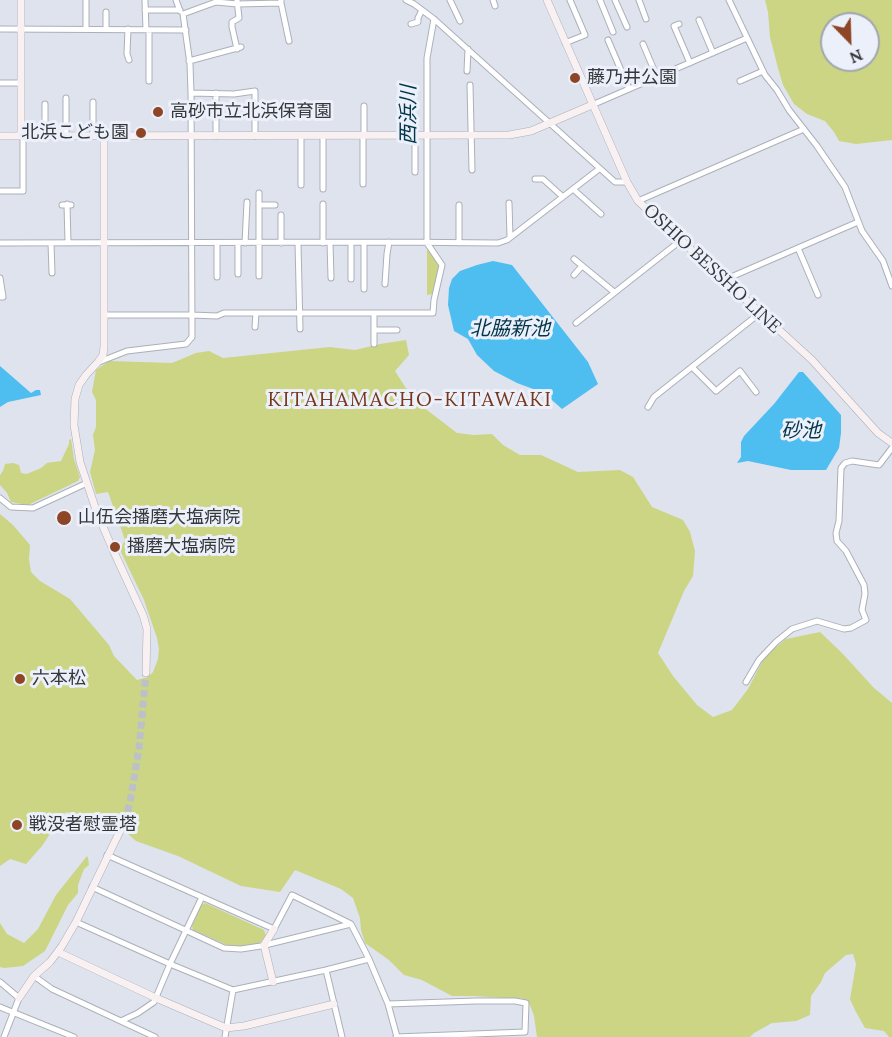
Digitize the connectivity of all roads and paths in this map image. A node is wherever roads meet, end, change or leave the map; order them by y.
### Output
1 (21, 0) edge
2 (176, 0) edge
3 (406, 0) edge
4 (423, 0) edge
5 (450, 0) edge
6 (557, 0) edge
7 (570, 0) edge
8 (600, 0) edge
9 (615, 0) edge
10 (639, 0) edge
11 (729, 0) edge
12 (86, 1) edge
13 (145, 1) edge
14 (216, 1) edge
15 (237, 2) edge
16 (281, 2) edge
17 (548, 2) edge
18 (414, 4) junction
19 (145, 10) junction
20 (422, 10) junction
21 (106, 12) dead end
22 (182, 12) junction
23 (434, 19) junction
24 (646, 19) dead end
25 (699, 20) dead end
26 (460, 21) dead end
27 (411, 24) dead end
28 (679, 24) dead end
29 (627, 27) dead end
30 (0, 29) edge
31 (22, 29) junction
32 (86, 29) junction
33 (106, 29) junction
34 (128, 29) junction
35 (147, 30) junction
36 (186, 30) junction
37 (613, 32) dead end
38 (747, 38) junction
39 (608, 40) dead end
40 (290, 41) dead end
41 (565, 43) junction
42 (643, 44) dead end
43 (468, 49) junction
44 (713, 53) junction
45 (129, 60) dead end
46 (189, 61) junction
47 (690, 63) junction
48 (467, 70) dead end
49 (763, 71) junction
50 (657, 77) junction
51 (149, 81) dead end
52 (740, 81) dead end
53 (21, 82) junction
54 (0, 83) edge
55 (470, 85) dead end
56 (629, 89) junction
57 (191, 93) junction
58 (216, 93) junction
59 (66, 98) dead end
60 (93, 102) dead end
61 (364, 105) dead end
62 (592, 105) junction
63 (47, 109) dead end
64 (550, 124) junction
65 (804, 129) junction
66 (323, 135) junction
67 (364, 135) junction
68 (415, 135) junction
69 (426, 135) junction
70 (472, 135) junction
71 (0, 136) edge
72 (22, 136) junction
73 (45, 136) junction
74 (66, 136) junction
75 (93, 136) junction
76 (104, 136) junction
77 (191, 136) junction
78 (216, 136) junction
79 (255, 136) junction
80 (301, 136) junction
81 (599, 169) junction
82 (472, 170) dead end
83 (415, 172) dead end
84 (535, 179) dead end
85 (627, 182) junction
86 (363, 184) dead end
87 (300, 185) dead end
88 (323, 189) dead end
89 (573, 189) junction
90 (0, 191) edge
91 (260, 193) dead end
92 (563, 197) junction
93 (638, 201) junction
94 (247, 202) dead end
95 (509, 203) dead end
96 (323, 204) dead end
97 (67, 205) dead end
98 (259, 205) junction
99 (275, 205) dead end
100 (459, 205) dead end
101 (601, 214) dead end
102 (281, 215) dead end
103 (858, 222) junction
104 (510, 237) junction
105 (680, 241) junction
106 (389, 242) junction
107 (0, 243) edge
108 (51, 243) junction
109 (68, 243) junction
110 (103, 243) junction
111 (192, 243) junction
112 (217, 243) junction
113 (238, 243) junction
114 (245, 243) junction
115 (259, 243) junction
116 (281, 243) junction
117 (298, 243) junction
118 (323, 243) junction
119 (330, 243) junction
120 (351, 243) junction
121 (364, 243) junction
122 (428, 243) junction
123 (459, 243) junction
124 (798, 248) junction
125 (574, 259) dead end
126 (585, 265) junction
127 (52, 273) dead end
128 (238, 274) dead end
129 (574, 275) dead end
130 (259, 276) dead end
131 (217, 277) dead end
132 (0, 278) edge
133 (331, 278) dead end
134 (351, 279) dead end
135 (724, 280) junction
136 (385, 284) dead end
137 (892, 286) edge
138 (364, 289) dead end
139 (614, 292) junction
140 (818, 295) dead end
141 (0, 297) edge
142 (255, 313) junction
143 (299, 313) junction
144 (374, 313) junction
145 (760, 313) junction
146 (104, 315) junction
147 (192, 315) junction
148 (576, 323) dead end
149 (255, 327) dead end
150 (300, 329) dead end
151 (374, 330) junction
152 (397, 330) dead end
153 (374, 344) dead end
154 (98, 362) junction
155 (692, 367) junction
156 (756, 392) dead end
157 (648, 407) dead end
158 (892, 442) edge
159 (892, 448) edge
160 (87, 483) junction
161 (0, 498) edge
162 (146, 673) tunnel mouth
163 (746, 682) dead end
164 (120, 831) tunnel mouth
165 (107, 855) junction
166 (92, 887) junction
167 (202, 897) junction
168 (76, 922) junction
169 (351, 924) junction
170 (274, 929) junction
171 (186, 930) junction
172 (264, 945) junction
173 (58, 952) junction
174 (369, 959) junction
175 (170, 964) junction
176 (326, 970) junction
177 (34, 976) junction
178 (273, 981) junction
179 (0, 982) edge
180 (233, 990) junction
181 (19, 998) junction
182 (156, 998) junction
183 (334, 1004) junction
184 (388, 1004) junction
185 (0, 1007) edge
186 (13, 1012) junction
187 (121, 1021) junction
188 (226, 1028) junction
189 (4, 1037) edge
190 (74, 1037) edge
191 (155, 1037) edge
192 (225, 1037) edge
193 (342, 1037) edge
194 (397, 1037) edge

1 - 31 street
2 - 22 street
3 - 18 street
4 - 18 street
5 - 26 street
6 - 17 street
7 - 41 street
8 - 37 street
9 - 29 street
10 - 24 street
11 - 38 street
12 - 32 street
13 - 19 street
14 - 15 street
14 - 22 street
15 - 16 street
15 - 46 street
16 - 40 street
17 - 41 street, OSHIO BESSHO LINE
18 - 20 street
19 - 22 street
19 - 35 street
20 - 23 street
20 - 27 street
21 - 33 street
22 - 36 street
23 - 43 street
23 - 69 street
25 - 44 street
28 - 47 street
30 - 31 street
31 - 32 street
31 - 53 street
32 - 33 street
33 - 34 street
34 - 35 street
34 - 45 street
35 - 36 street
35 - 51 street
36 - 46 street
38 - 44 street
38 - 49 street
39 - 56 street
41 - 62 street, OSHIO BESSHO LINE
42 - 50 street
43 - 48 street
43 - 64 street
44 - 47 street
46 - 57 street
47 - 50 street
49 - 52 street
49 - 65 street
50 - 56 street
53 - 54 street
53 - 72 street
55 - 70 street
56 - 62 street
57 - 58 street
57 - 77 street
58 - 78 street
58 - 79 street
59 - 74 street
60 - 75 street
61 - 67 street
62 - 64 street
62 - 85 street, OSHIO BESSHO LINE
63 - 73 street
64 - 70 street
64 - 81 street
65 - 93 street
65 - 103 street
66 - 67 street
66 - 80 street
66 - 88 street
67 - 68 street
67 - 86 street
68 - 69 street
68 - 83 street
69 - 70 street
69 - 122 street
70 - 82 street
71 - 72 street
72 - 73 street
72 - 90 street
73 - 74 street
74 - 75 street
75 - 76 street
76 - 77 street
76 - 110 street
77 - 78 street
77 - 111 street
78 - 79 street
79 - 80 street
80 - 87 street
81 - 85 street
81 - 89 street
84 - 92 street
85 - 93 street, OSHIO BESSHO LINE
89 - 92 street
89 - 101 street
91 - 98 street
92 - 104 street
93 - 105 street, OSHIO BESSHO LINE
94 - 114 street
95 - 104 street
96 - 118 street
97 - 109 street
98 - 99 street
98 - 115 street
100 - 123 street
102 - 116 street
103 - 124 street
103 - 137 street
104 - 123 street
105 - 135 street, OSHIO BESSHO LINE
105 - 139 street
106 - 121 street
106 - 122 street
106 - 136 street
107 - 108 street
108 - 109 street
108 - 127 street
109 - 110 street
110 - 111 street
110 - 146 street
111 - 112 street
111 - 147 street
112 - 113 street
112 - 131 street
113 - 114 street
113 - 128 street
114 - 115 street
115 - 116 street
115 - 130 street
116 - 117 street
117 - 118 street
117 - 143 street
118 - 119 street
119 - 120 street
119 - 133 street
120 - 121 street
120 - 134 street
121 - 138 street
122 - 123 street
122 - 144 street
124 - 135 street
124 - 140 street
125 - 126 street
126 - 129 street
126 - 139 street
132 - 141 street
135 - 145 street, OSHIO BESSHO LINE
139 - 148 street
142 - 143 street
142 - 147 street
142 - 149 street
143 - 144 street
143 - 150 street
144 - 151 street
145 - 155 street
145 - 158 street, OSHIO BESSHO LINE
146 - 147 street
146 - 154 street
147 - 154 street
151 - 152 street
151 - 153 street
154 - 160 street
155 - 156 street
155 - 157 street
159 - 163 street
160 - 161 street
160 - 162 street
164 - 165 street
165 - 166 street
165 - 167 street
166 - 168 street
166 - 171 street
167 - 170 street
167 - 171 street
168 - 173 street
168 - 175 street
169 - 170 street
169 - 172 street
169 - 174 street
170 - 172 street
171 - 172 street
171 - 175 street
172 - 178 street
173 - 177 street
173 - 182 street
174 - 176 street
174 - 184 street
175 - 180 street
175 - 182 street
176 - 178 street
176 - 183 street
177 - 181 street
177 - 187 street
178 - 180 street
179 - 181 street
180 - 188 street
181 - 186 street
182 - 187 street
182 - 188 street
183 - 188 street
183 - 193 street
184 - 194 street
184 - 194 street
185 - 186 street
186 - 189 street
186 - 190 street
187 - 191 street
188 - 192 street

